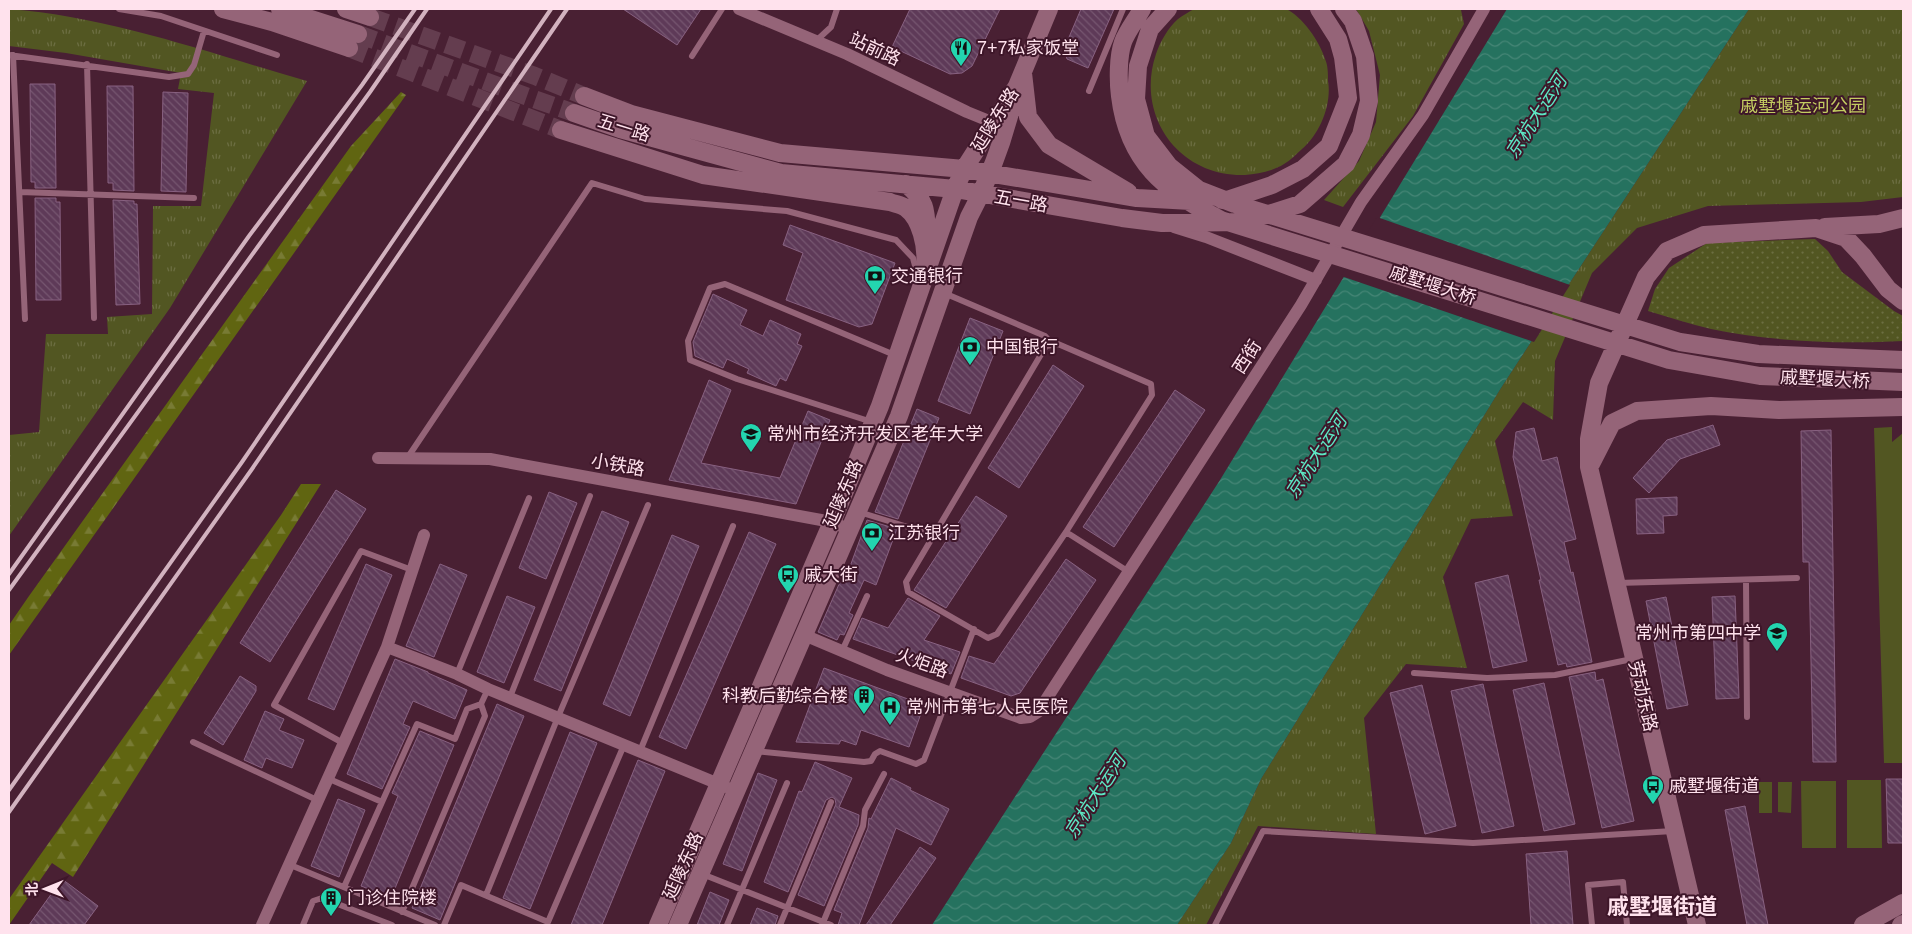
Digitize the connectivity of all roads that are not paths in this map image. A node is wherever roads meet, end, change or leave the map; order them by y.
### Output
1 (119, 9) edge
2 (223, 9) edge
3 (280, 9) edge
4 (346, 9) edge
5 (722, 9) edge
6 (739, 9) edge
7 (838, 9) edge
8 (1049, 9) edge
9 (1123, 9) edge
10 (1142, 9) edge
11 (1168, 9) edge
12 (1319, 9) edge
13 (1344, 9) edge
14 (1484, 9) edge
15 (370, 17) tunnel mouth
16 (204, 30) junction
17 (816, 41) junction
18 (11, 55) edge
19 (278, 55) dead end
20 (692, 56) dead end
21 (86, 64) junction
22 (1020, 79) junction
23 (1089, 91) dead end
24 (584, 96) tunnel mouth
25 (574, 112) tunnel mouth
26 (994, 123) junction
27 (561, 130) tunnel mouth
28 (964, 169) junction
29 (990, 174) junction
30 (906, 184) junction
31 (955, 188) junction
32 (20, 192) junction
33 (90, 194) junction
34 (982, 194) junction
35 (194, 198) dead end
36 (1137, 198) junction
37 (1903, 218) edge
38 (1162, 223) junction
39 (1816, 228) junction
40 (927, 252) junction
41 (1316, 280) junction
42 (922, 284) junction
43 (943, 292) junction
44 (1903, 301) edge
45 (94, 318) dead end
46 (25, 320) dead end
47 (1053, 345) junction
48 (897, 356) junction
49 (1903, 360) edge
50 (1903, 382) edge
51 (1903, 407) edge
52 (873, 422) junction
53 (378, 458) dead end
54 (408, 458) junction
55 (1590, 467) junction
56 (590, 496) dead end
57 (530, 498) dead end
58 (648, 505) dead end
59 (858, 511) junction
60 (832, 522) junction
61 (733, 526) dead end
62 (850, 530) junction
63 (1066, 532) junction
64 (424, 535) dead end
65 (934, 535) junction
66 (412, 570) junction
67 (1129, 572) junction
68 (1797, 578) dead end
69 (1746, 580) junction
70 (1616, 583) junction
71 (867, 596) dead end
72 (974, 629) junction
73 (804, 635) junction
74 (387, 647) junction
75 (842, 651) junction
76 (1634, 658) junction
77 (1414, 673) dead end
78 (457, 674) junction
79 (488, 689) junction
80 (950, 693) junction
81 (510, 697) junction
82 (481, 704) junction
83 (558, 717) junction
84 (1747, 717) dead end
85 (1030, 718) joint
86 (193, 742) dead end
87 (343, 743) junction
88 (624, 745) junction
89 (640, 751) junction
90 (754, 751) junction
91 (884, 774) dead end
92 (327, 778) junction
93 (787, 783) dead end
94 (719, 784) junction
95 (736, 791) junction
96 (317, 800) junction
97 (382, 802) junction
98 (831, 802) dead end
99 (1674, 830) junction
100 (288, 864) junction
101 (700, 874) junction
102 (344, 887) junction
103 (742, 890) junction
104 (486, 895) junction
105 (1903, 903) edge
106 (1692, 905) junction
107 (786, 908) junction
108 (1625, 910) junction
109 (402, 912) junction
110 (823, 924) edge
111 (262, 925) edge
112 (303, 925) edge
113 (392, 925) edge
114 (435, 925) edge
115 (444, 925) edge
116 (658, 925) edge
117 (678, 925) edge
118 (728, 925) edge
119 (780, 925) edge
120 (831, 925) edge
121 (1215, 925) edge
122 (1592, 925) edge
123 (1627, 925) edge
124 (1697, 925) edge
125 (1863, 925) edge

1 - 16 lane
2 - 3 main road
4 - 15 main road
5 - 20 lane
6 - 17 street, 站前路
7 - 17 lane
8 - 22 main road, 延陵东路
9 - 23 lane
10 - 50 main road, 戚墅堰大桥
11 - 49 main road, 戚墅堰大桥
12 - 36 main road, 五一路
13 - 38 main road, 五一路
14 - 41 street, 西街
16 - 19 lane
16 - 21 lane
17 - 26 street, 站前路
18 - 21 lane
18 - 32 lane
21 - 33 lane
22 - 26 main road, 延陵东路
22 - 29 main road, 延陵东路
22 - 36 main road
24 - 28 main road, 五一路
25 - 30 main road, 五一路
26 - 28 main road, 延陵东路
27 - 40 main road
28 - 29 main road, 五一路
28 - 31 main road, 延陵东路
29 - 34 main road, 延陵东路
29 - 36 main road, 五一路
30 - 31 main road, 五一路
30 - 40 main road
31 - 34 main road, 五一路
31 - 42 main road, 延陵东路
32 - 33 lane
32 - 46 lane
33 - 35 lane
33 - 45 lane
34 - 38 main road, 五一路
34 - 43 main road, 延陵东路
37 - 39 main road, 劳动东路
38 - 41 street
39 - 44 main road
39 - 55 main road, 劳动东路
40 - 42 main road
41 - 67 street, 西街
42 - 48 main road, 延陵东路
42 - 54 lane
43 - 47 lane
43 - 59 main road, 延陵东路
47 - 63 lane
47 - 65 lane
48 - 52 main road, 延陵东路
48 - 52 lane
51 - 55 main road
52 - 60 main road, 延陵东路
53 - 54 street, 小铁路
54 - 60 street, 小铁路
55 - 70 main road, 劳动东路
56 - 81 lane
57 - 78 lane
58 - 83 lane
59 - 62 main road, 延陵东路
59 - 65 lane
60 - 62 street, 小铁路
60 - 94 main road, 延陵东路
61 - 89 lane
62 - 73 main road, 延陵东路
63 - 67 lane
63 - 72 lane
64 - 66 street
65 - 72 lane
66 - 74 street
66 - 87 lane
67 - 85 street, 西街
68 - 69 lane
69 - 70 lane
69 - 84 lane
70 - 76 main road, 劳动东路
71 - 75 lane
72 - 80 lane
73 - 75 street, 火炬路
73 - 90 main road, 延陵东路
74 - 78 street
74 - 87 street
75 - 80 street, 火炬路
76 - 77 lane
76 - 99 main road, 劳动东路
78 - 79 street
79 - 81 street
79 - 82 lane
80 - 85 street, 火炬路
80 - 90 lane
81 - 83 street
82 - 97 lane
82 - 109 lane
83 - 88 street
83 - 104 lane
86 - 96 lane
87 - 92 street
88 - 89 street
88 - 104 lane
89 - 94 street
90 - 95 main road, 延陵东路
91 - 110 lane
92 - 96 street
92 - 97 lane
93 - 103 lane
94 - 95 street
94 - 116 main road, 延陵东路
95 - 101 main road, 延陵东路
96 - 100 street
97 - 102 lane
98 - 107 lane
99 - 106 main road, 劳动东路
99 - 121 lane
100 - 102 lane
100 - 111 street
101 - 103 lane
101 - 117 main road, 延陵东路
102 - 109 lane
103 - 107 lane
103 - 118 lane
104 - 115 lane
105 - 125 main road
106 - 108 lane
106 - 124 main road, 劳动东路
107 - 110 lane
107 - 119 lane
108 - 122 lane
108 - 123 lane
109 - 114 lane
110 - 120 lane
112 - 113 lane

